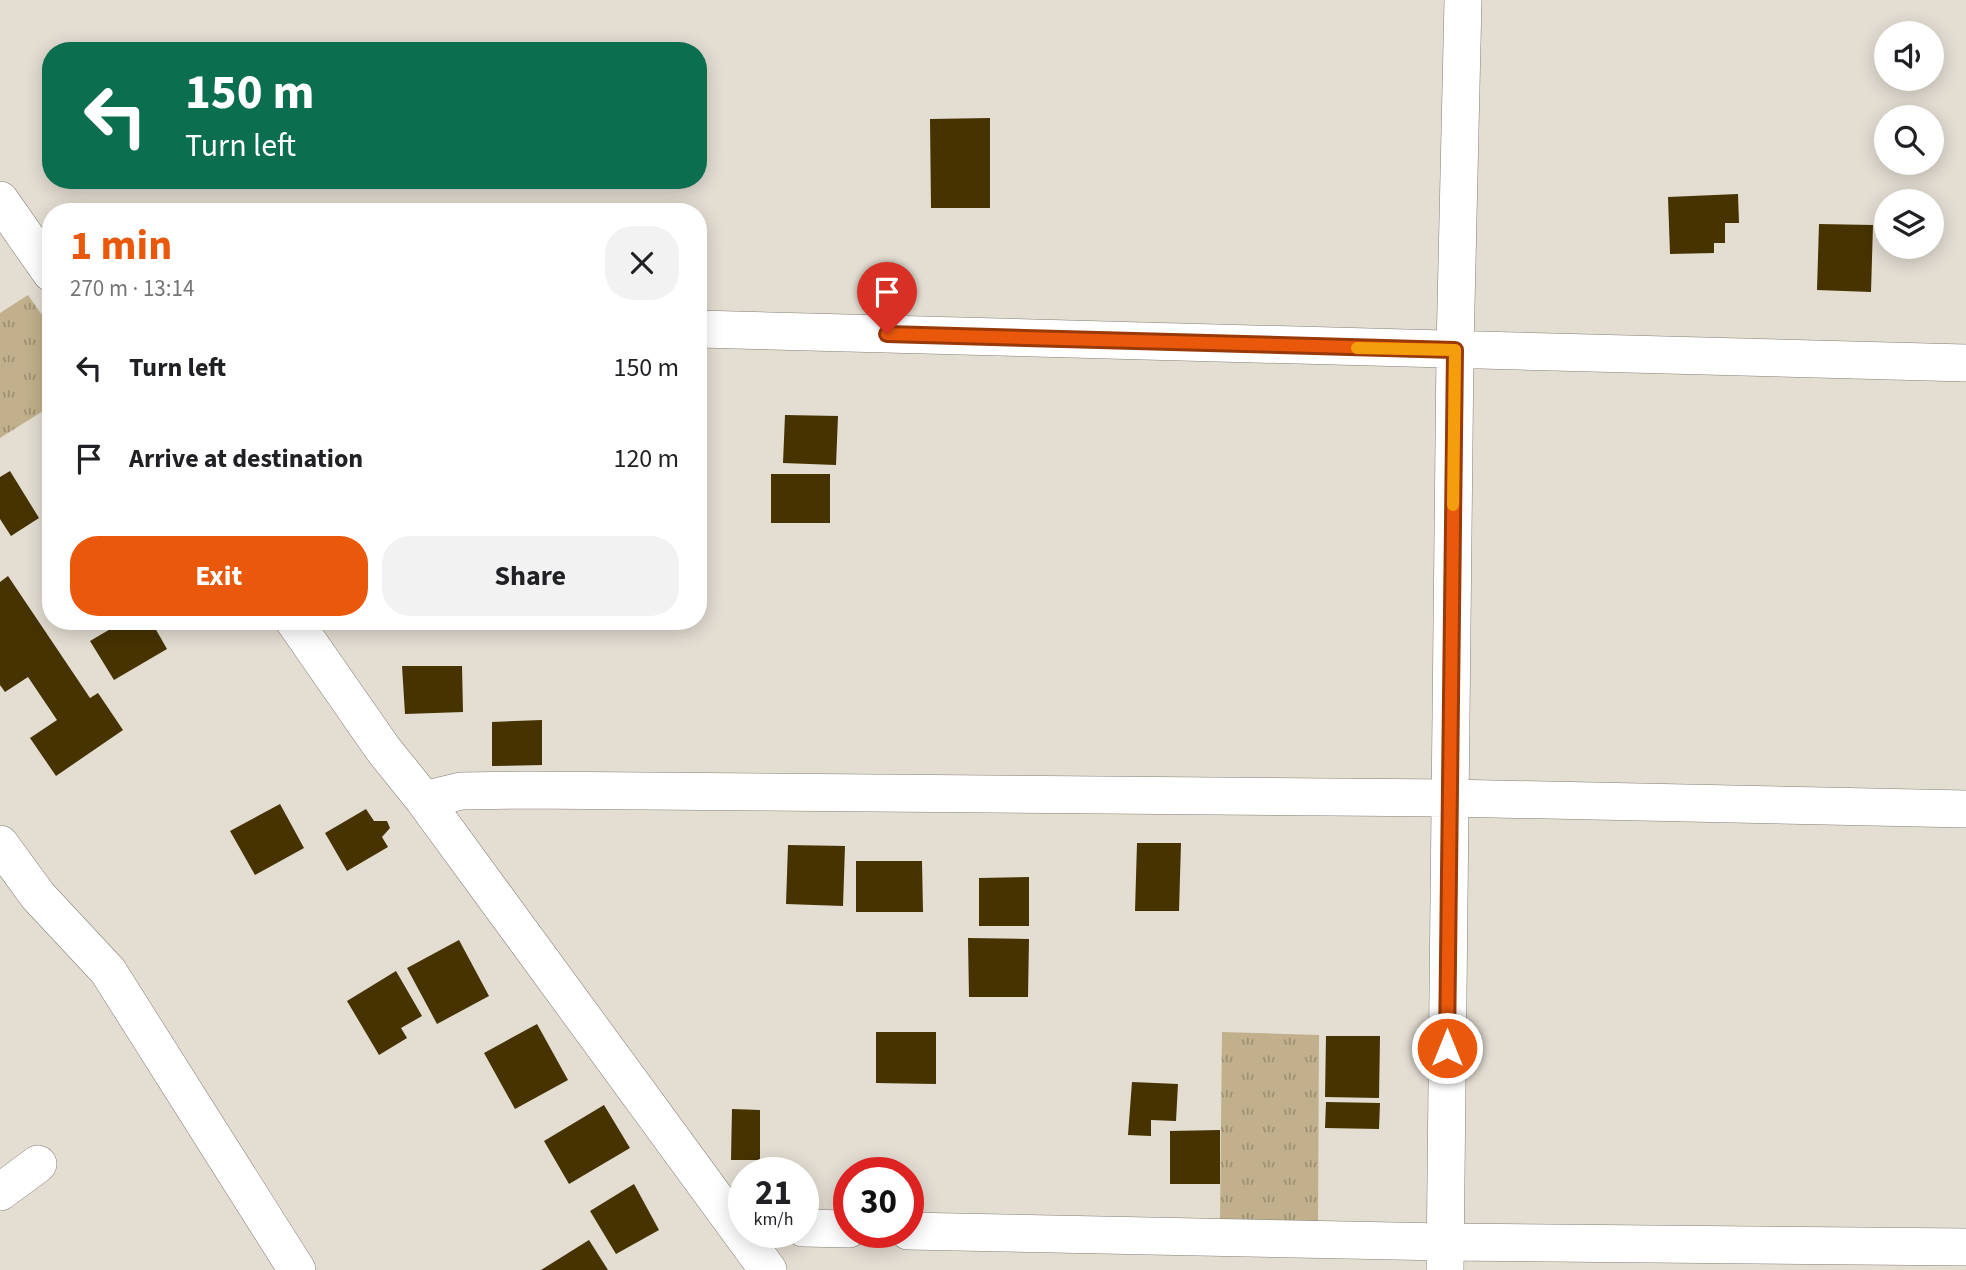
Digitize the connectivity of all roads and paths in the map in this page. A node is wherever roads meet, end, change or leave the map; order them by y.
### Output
1 (1463, 0) edge
2 (0, 200) edge
3 (42, 260) edge
4 (707, 329) edge
5 (1455, 350) junction
6 (1966, 363) edge
7 (300, 630) edge
8 (1449, 798) junction
9 (424, 800) junction
10 (1966, 809) edge
11 (0, 844) edge
12 (38, 1164) dead end
13 (0, 1192) edge
14 (924, 1232) edge
15 (1966, 1247) edge
16 (764, 1249) edge
17 (1445, 1256) edge
18 (297, 1270) edge

1 - 5 street
2 - 3 street
4 - 5 street
5 - 6 street
5 - 8 street
7 - 9 street
8 - 9 street
8 - 10 street
8 - 17 street
9 - 16 street
11 - 18 street
12 - 13 street
14 - 17 street
15 - 17 street

